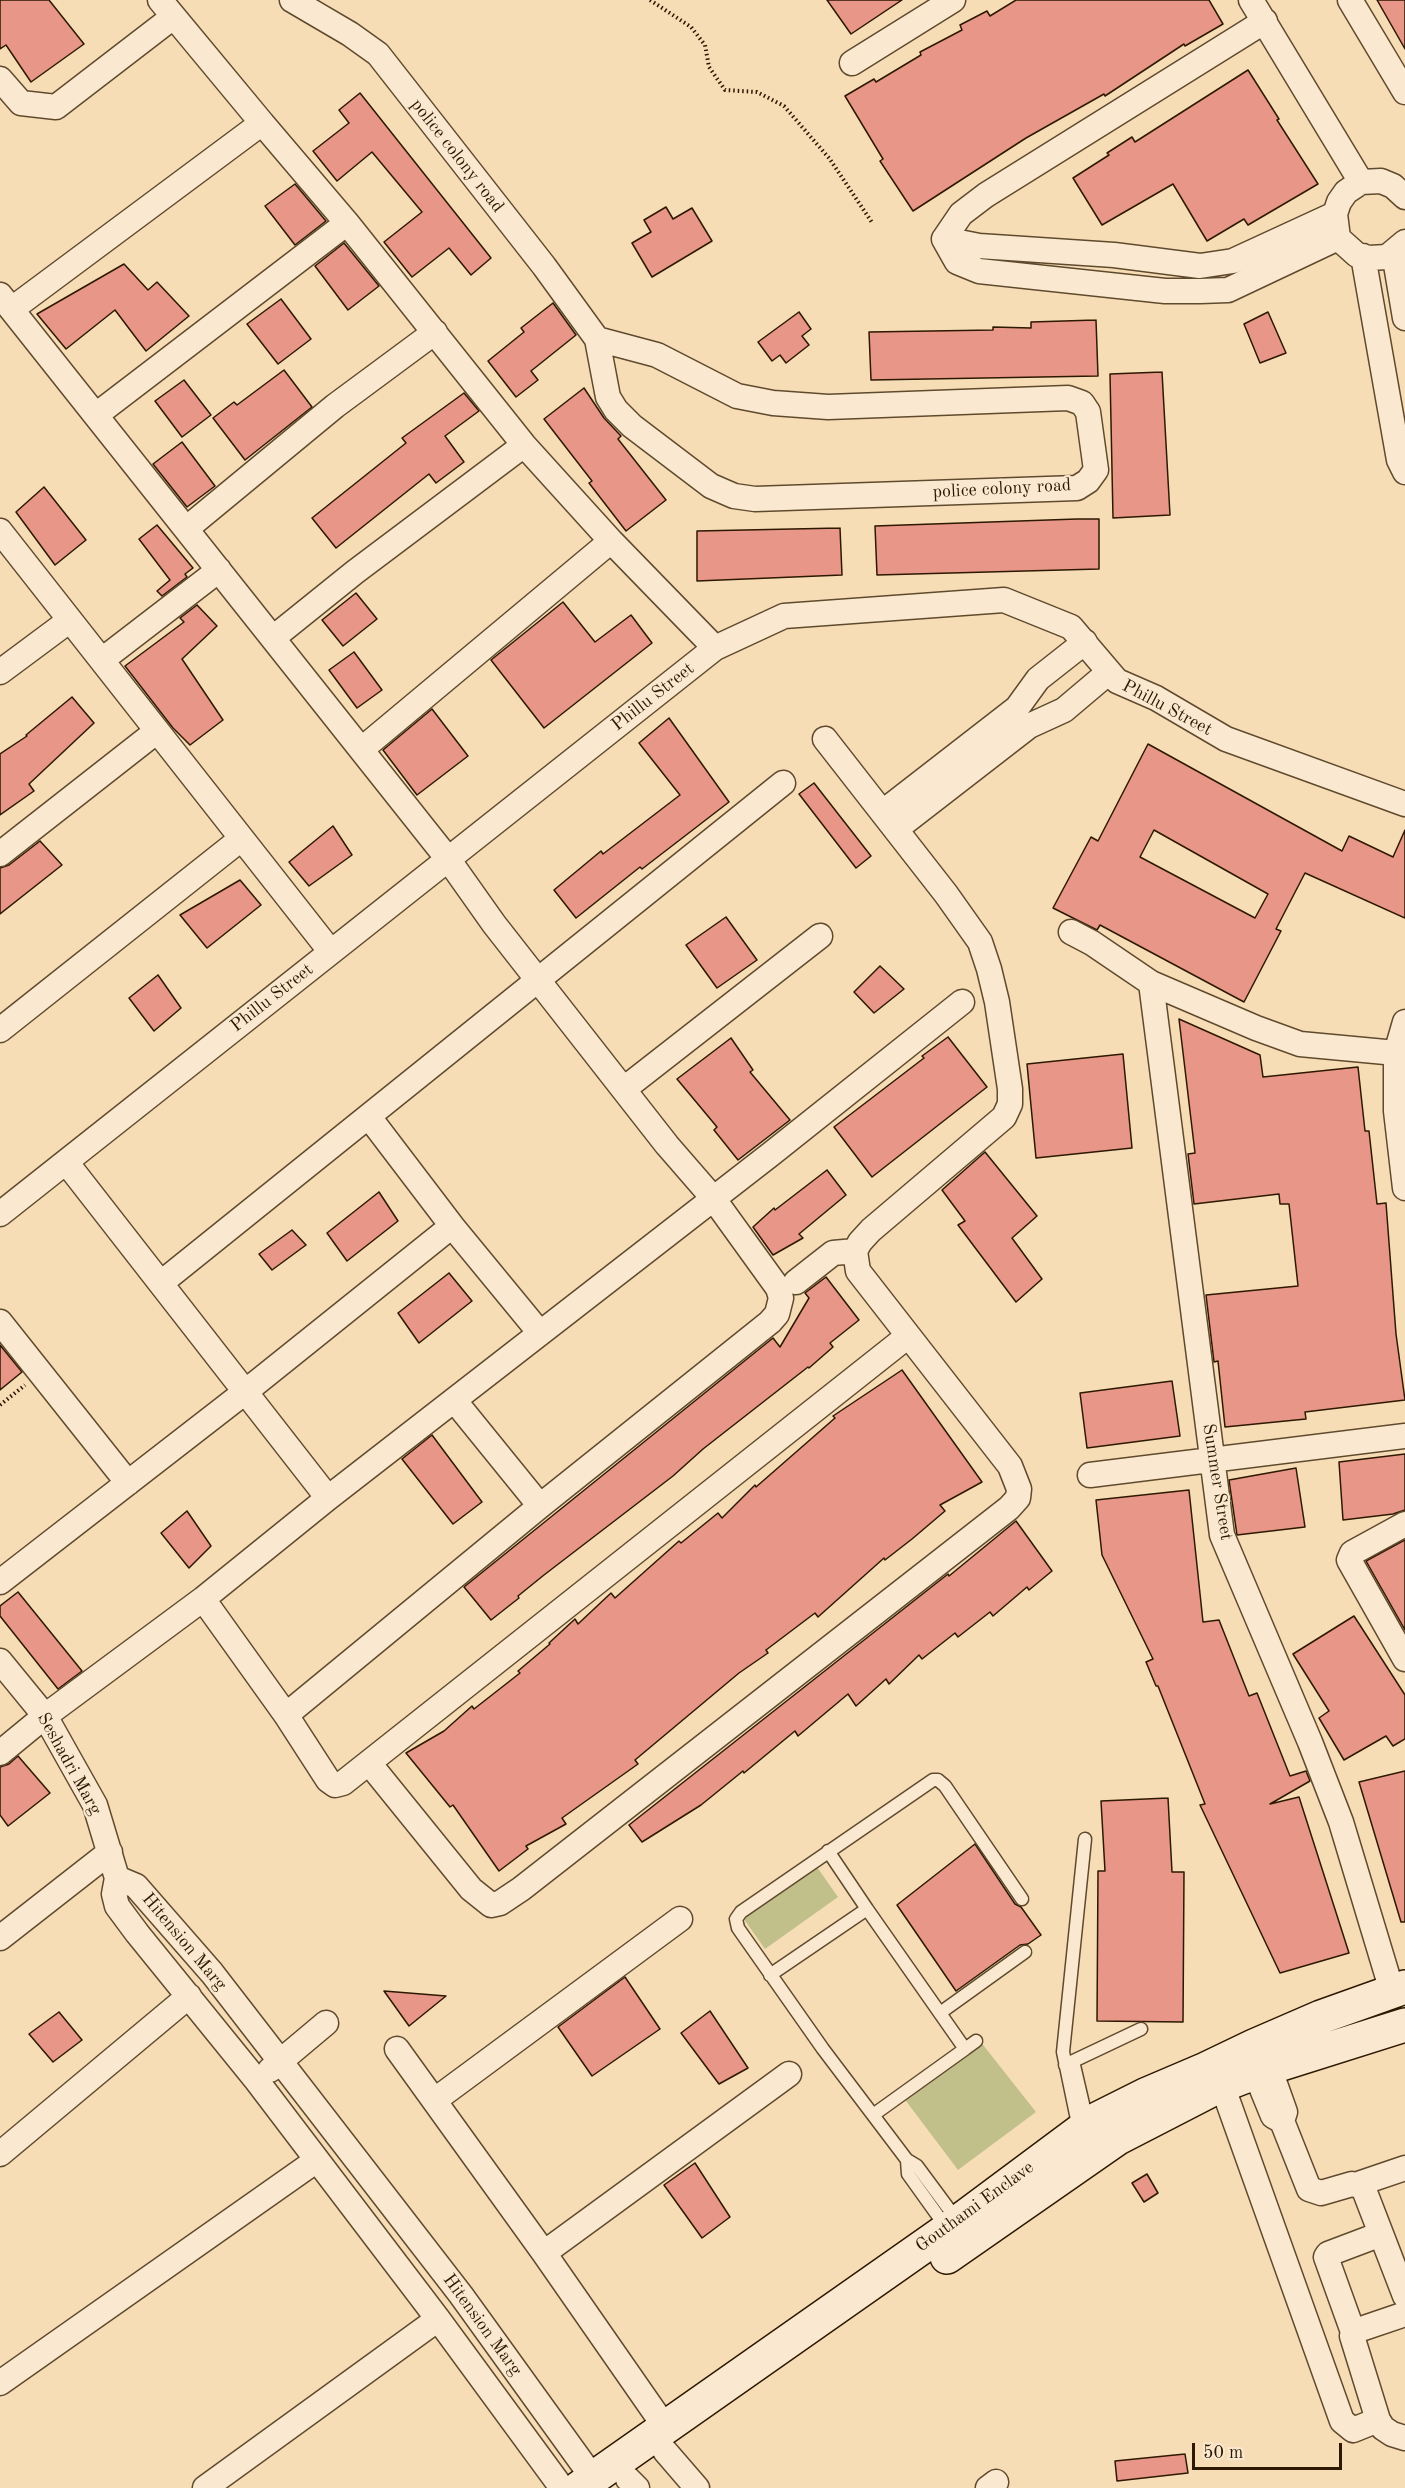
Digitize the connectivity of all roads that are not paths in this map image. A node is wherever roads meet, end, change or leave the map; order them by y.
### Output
1 (292, 0) edge
2 (953, 0) edge
3 (1251, 0) edge
4 (1350, 0) edge
5 (167, 8) edge
6 (1265, 21) junction
7 (852, 63) dead end
8 (0, 79) edge
9 (1405, 92) edge
10 (262, 123) junction
11 (1361, 182) junction
12 (1405, 197) edge
13 (1335, 214) junction
14 (347, 223) junction
15 (1338, 238) junction
16 (944, 239) junction
17 (1399, 248) edge
18 (1363, 256) junction
19 (1200, 266) junction
20 (1200, 291) junction
21 (6, 302) edge
22 (1405, 318) edge
23 (435, 332) junction
24 (597, 339) junction
25 (96, 415) junction
26 (524, 445) junction
27 (1405, 472) edge
28 (186, 529) junction
29 (0, 531) edge
30 (611, 541) junction
31 (219, 570) junction
32 (70, 620) junction
33 (273, 638) junction
34 (1085, 642) junction
35 (715, 648) junction
36 (102, 660) junction
37 (0, 672) edge
38 (1108, 672) junction
39 (157, 731) junction
40 (825, 739) dead end
41 (362, 749) junction
42 (783, 783) dead end
43 (1405, 804) edge
44 (889, 820) junction
45 (241, 839) junction
46 (0, 854) edge
47 (448, 860) junction
48 (1071, 932) dead end
49 (820, 936) dead end
50 (331, 952) junction
51 (539, 981) junction
52 (1151, 983) junction
53 (962, 1002) dead end
54 (1405, 1022) edge
55 (0, 1030) edge
56 (1396, 1053) junction
57 (624, 1089) junction
58 (369, 1117) junction
59 (66, 1162) junction
60 (1405, 1188) edge
61 (713, 1198) junction
62 (0, 1214) edge
63 (452, 1226) junction
64 (855, 1251) junction
65 (796, 1282) dead end
66 (161, 1283) junction
67 (0, 1322) edge
68 (540, 1333) junction
69 (908, 1336) junction
70 (245, 1392) junction
71 (454, 1400) junction
72 (1405, 1436) edge
73 (1212, 1459) junction
74 (1089, 1475) dead end
75 (128, 1483) junction
76 (328, 1498) junction
77 (540, 1506) junction
78 (1405, 1524) edge
79 (0, 1582) edge
80 (203, 1599) junction
81 (1405, 1659) edge
82 (0, 1661) edge
83 (286, 1715) junction
84 (45, 1716) junction
85 (0, 1753) edge
86 (369, 1763) junction
87 (1085, 1839) dead end
88 (828, 1851) junction
89 (110, 1852) junction
90 (117, 1878) junction
91 (1022, 1899) dead end
92 (867, 1909) junction
93 (680, 1919) dead end
94 (0, 1938) edge
95 (1024, 1952) dead end
96 (770, 1975) junction
97 (1399, 1989) edge
98 (189, 1996) junction
99 (940, 2013) junction
100 (326, 2023) dead end
101 (1405, 2025) edge
102 (1141, 2029) dead end
103 (976, 2041) dead end
104 (397, 2049) dead end
105 (965, 2049) junction
106 (281, 2061) junction
107 (1069, 2063) junction
108 (1262, 2070) junction
109 (789, 2074) dead end
110 (257, 2081) junction
111 (1222, 2085) junction
112 (435, 2100) junction
113 (873, 2115) junction
114 (1084, 2128) junction
115 (0, 2154) edge
116 (317, 2160) junction
117 (1405, 2168) edge
118 (1358, 2184) junction
119 (953, 2225) junction
120 (1381, 2234) junction
121 (544, 2253) junction
122 (1405, 2296) edge
123 (1405, 2314) edge
124 (438, 2319) junction
125 (1353, 2332) junction
126 (0, 2383) edge
127 (1378, 2420) junction
128 (1405, 2438) edge
129 (665, 2439) junction
130 (611, 2484) edge
131 (205, 2488) edge
132 (562, 2488) edge
133 (697, 2488) edge

1 - 24 street, police colony road
2 - 7 street
3 - 6 street
4 - 9 street
5 - 8 street
5 - 10 street
6 - 11 street
6 - 16 street
10 - 14 street
10 - 21 street
11 - 12 street
11 - 13 street
13 - 15 street
13 - 19 street
14 - 23 street
14 - 25 street
15 - 18 street
15 - 20 street
16 - 19 street
16 - 20 street
17 - 18 street
17 - 22 street
18 - 27 street
19 - 20 street
21 - 25 street
23 - 26 street
23 - 28 street
24 - 24 street, police colony road
25 - 28 street
26 - 30 street
26 - 33 street
28 - 31 street
29 - 32 street
30 - 35 street
30 - 41 street
31 - 33 street
31 - 36 street
32 - 36 street
32 - 37 street
33 - 41 street
34 - 35 street, Phillu Street
34 - 38 street, Phillu Street
34 - 44 street
35 - 47 street, Phillu Street
36 - 39 street
38 - 43 street, Phillu Street
38 - 44 street
39 - 45 street
39 - 46 street
40 - 44 street
41 - 47 street
42 - 51 street
44 - 64 street
45 - 50 street
45 - 55 street
47 - 50 street, Phillu Street
47 - 51 street
48 - 52 street
49 - 57 street
50 - 59 street, Phillu Street
51 - 57 street
51 - 58 street
52 - 56 street
52 - 73 street, Summer Street
53 - 61 street
54 - 56 street
56 - 60 street
57 - 61 street
58 - 63 street
58 - 66 street
59 - 62 street, Phillu Street
59 - 66 street
61 - 68 street
61 - 77 street
63 - 68 street
63 - 70 street
64 - 65 street
64 - 69 street
66 - 70 street
67 - 75 street
68 - 71 street
69 - 86 street
69 - 86 street
70 - 75 street
70 - 76 street
71 - 76 street
71 - 77 street
72 - 73 street
73 - 74 street
73 - 97 street, Summer Street
75 - 79 street
76 - 80 street
77 - 83 street
78 - 81 street
80 - 83 street
80 - 84 street
82 - 84 street, Seshadri Marg
83 - 86 street
84 - 85 street
84 - 89 street, Seshadri Marg
87 - 107 lane
88 - 91 lane
88 - 92 lane
88 - 96 lane
89 - 90 street, Seshadri Marg
89 - 94 street
90 - 98 street, Hitension Marg
90 - 106 street, Hitension Marg
92 - 96 lane
92 - 99 lane
93 - 112 street
95 - 99 lane
96 - 113 lane
97 - 114 street, Gouthami Enclave
98 - 110 street, Hitension Marg
98 - 115 street
99 - 105 lane
100 - 106 street
101 - 108 street, Gouthami Enclave
102 - 107 lane
103 - 105 lane
104 - 112 street
105 - 113 lane
106 - 110 street
106 - 130 street, Hitension Marg
107 - 114 lane
108 - 111 street, Gouthami Enclave
108 - 118 street
109 - 121 street
110 - 116 street, Hitension Marg
111 - 127 street
111 - 129 street, Gouthami Enclave
112 - 121 street
113 - 119 lane
114 - 119 street, Gouthami Enclave
116 - 124 street, Hitension Marg
116 - 126 street
117 - 118 street
118 - 120 street
119 - 129 street, Gouthami Enclave
120 - 122 street
120 - 125 street
121 - 129 street
123 - 125 street
124 - 131 street
124 - 132 street, Hitension Marg
125 - 127 street
127 - 128 street
129 - 130 street, Gouthami Enclave
129 - 133 street

